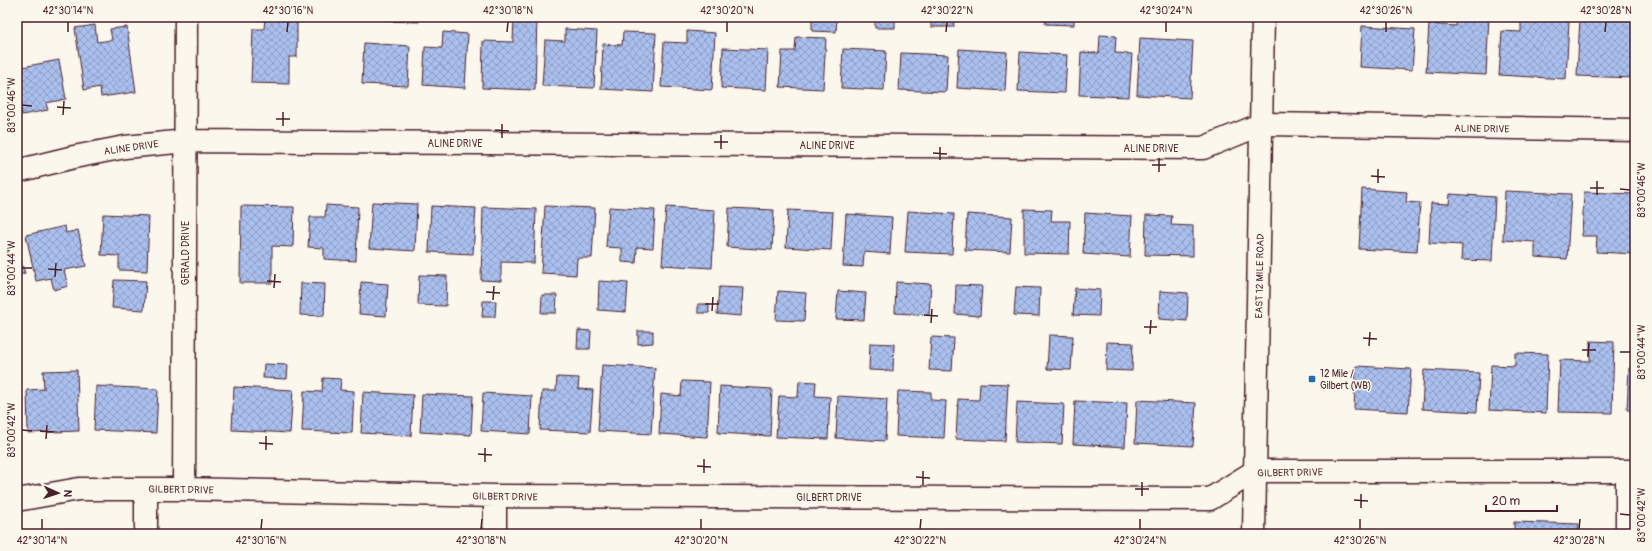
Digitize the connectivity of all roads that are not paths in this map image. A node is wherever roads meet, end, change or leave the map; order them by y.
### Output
1 (186, 17) edge
2 (1263, 17) edge
3 (1262, 124) junction
4 (1635, 130) edge
5 (186, 140) junction
6 (17, 171) edge
7 (1255, 471) junction
8 (1631, 471) edge
9 (184, 488) junction
10 (146, 489) junction
11 (495, 496) junction
12 (17, 500) edge
13 (146, 534) edge
14 (494, 534) edge
15 (1254, 534) edge
16 (1627, 534) edge

1 - 5 street, GERALD DRIVE
2 - 3 street, EAST 12 MILE ROAD
3 - 4 street, ALINE DRIVE
3 - 5 street, ALINE DRIVE
3 - 7 street, EAST 12 MILE ROAD
5 - 6 street, ALINE DRIVE
5 - 9 street, GERALD DRIVE
7 - 8 street, GILBERT DRIVE
7 - 11 street, GILBERT DRIVE
7 - 15 street, EAST 12 MILE ROAD
8 - 16 street
9 - 10 street, GILBERT DRIVE
9 - 11 street, GILBERT DRIVE
10 - 12 street, GILBERT DRIVE
10 - 13 street
11 - 14 street

